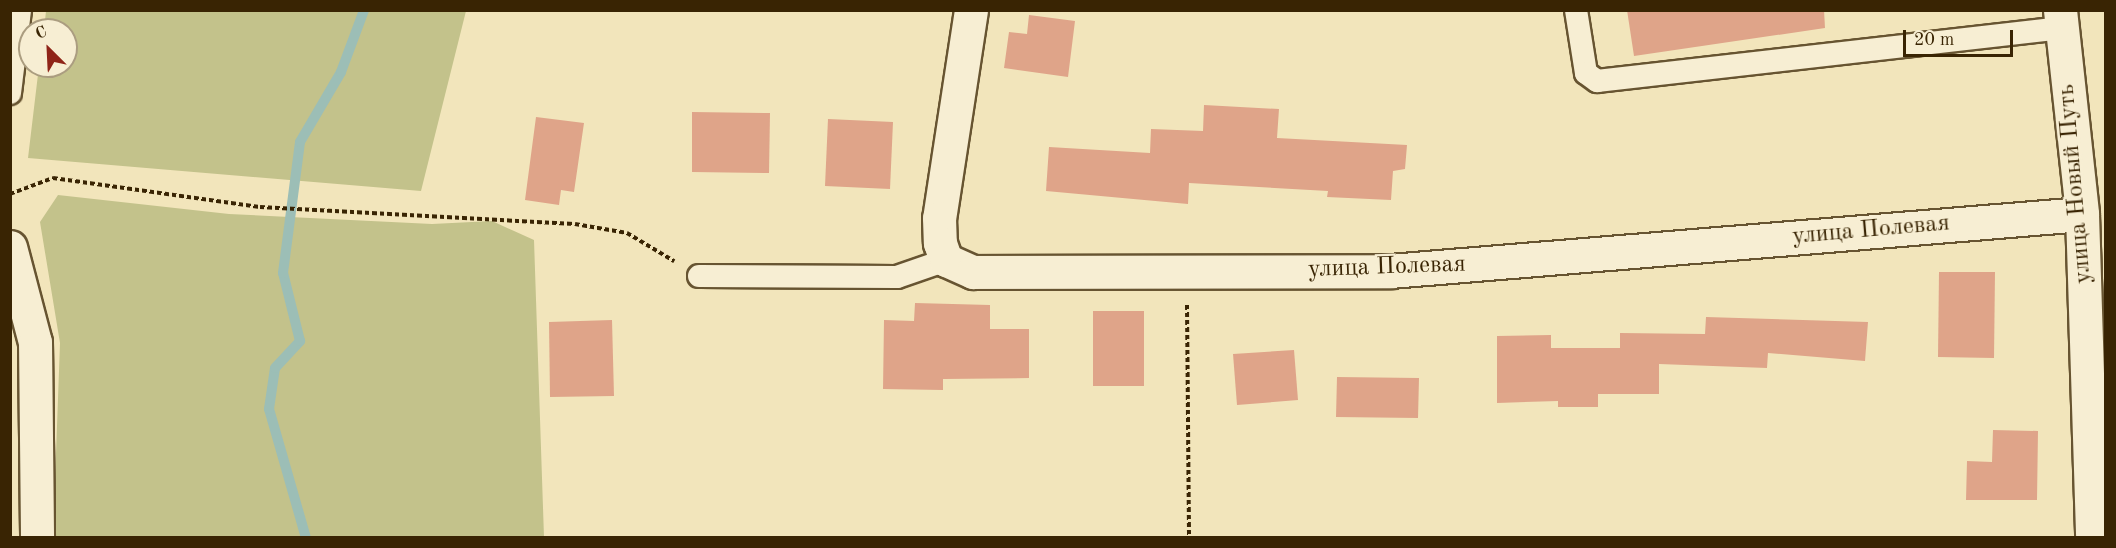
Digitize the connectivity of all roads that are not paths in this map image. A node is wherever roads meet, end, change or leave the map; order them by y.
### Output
1 (20, 10) edge
2 (971, 10) edge
3 (1576, 10) edge
4 (2061, 20) edge
5 (10, 93) edge
6 (2082, 214) junction
7 (10, 247) edge
8 (946, 260) junction
9 (699, 276) road end
10 (37, 537) edge
11 (2092, 537) edge

1 - 5 lane
2 - 8 street
3 - 4 lane
4 - 6 street, улица Новый Путь
6 - 8 street, улица Полевая
6 - 11 street, улица Новый Путь
7 - 10 street
8 - 9 lane

